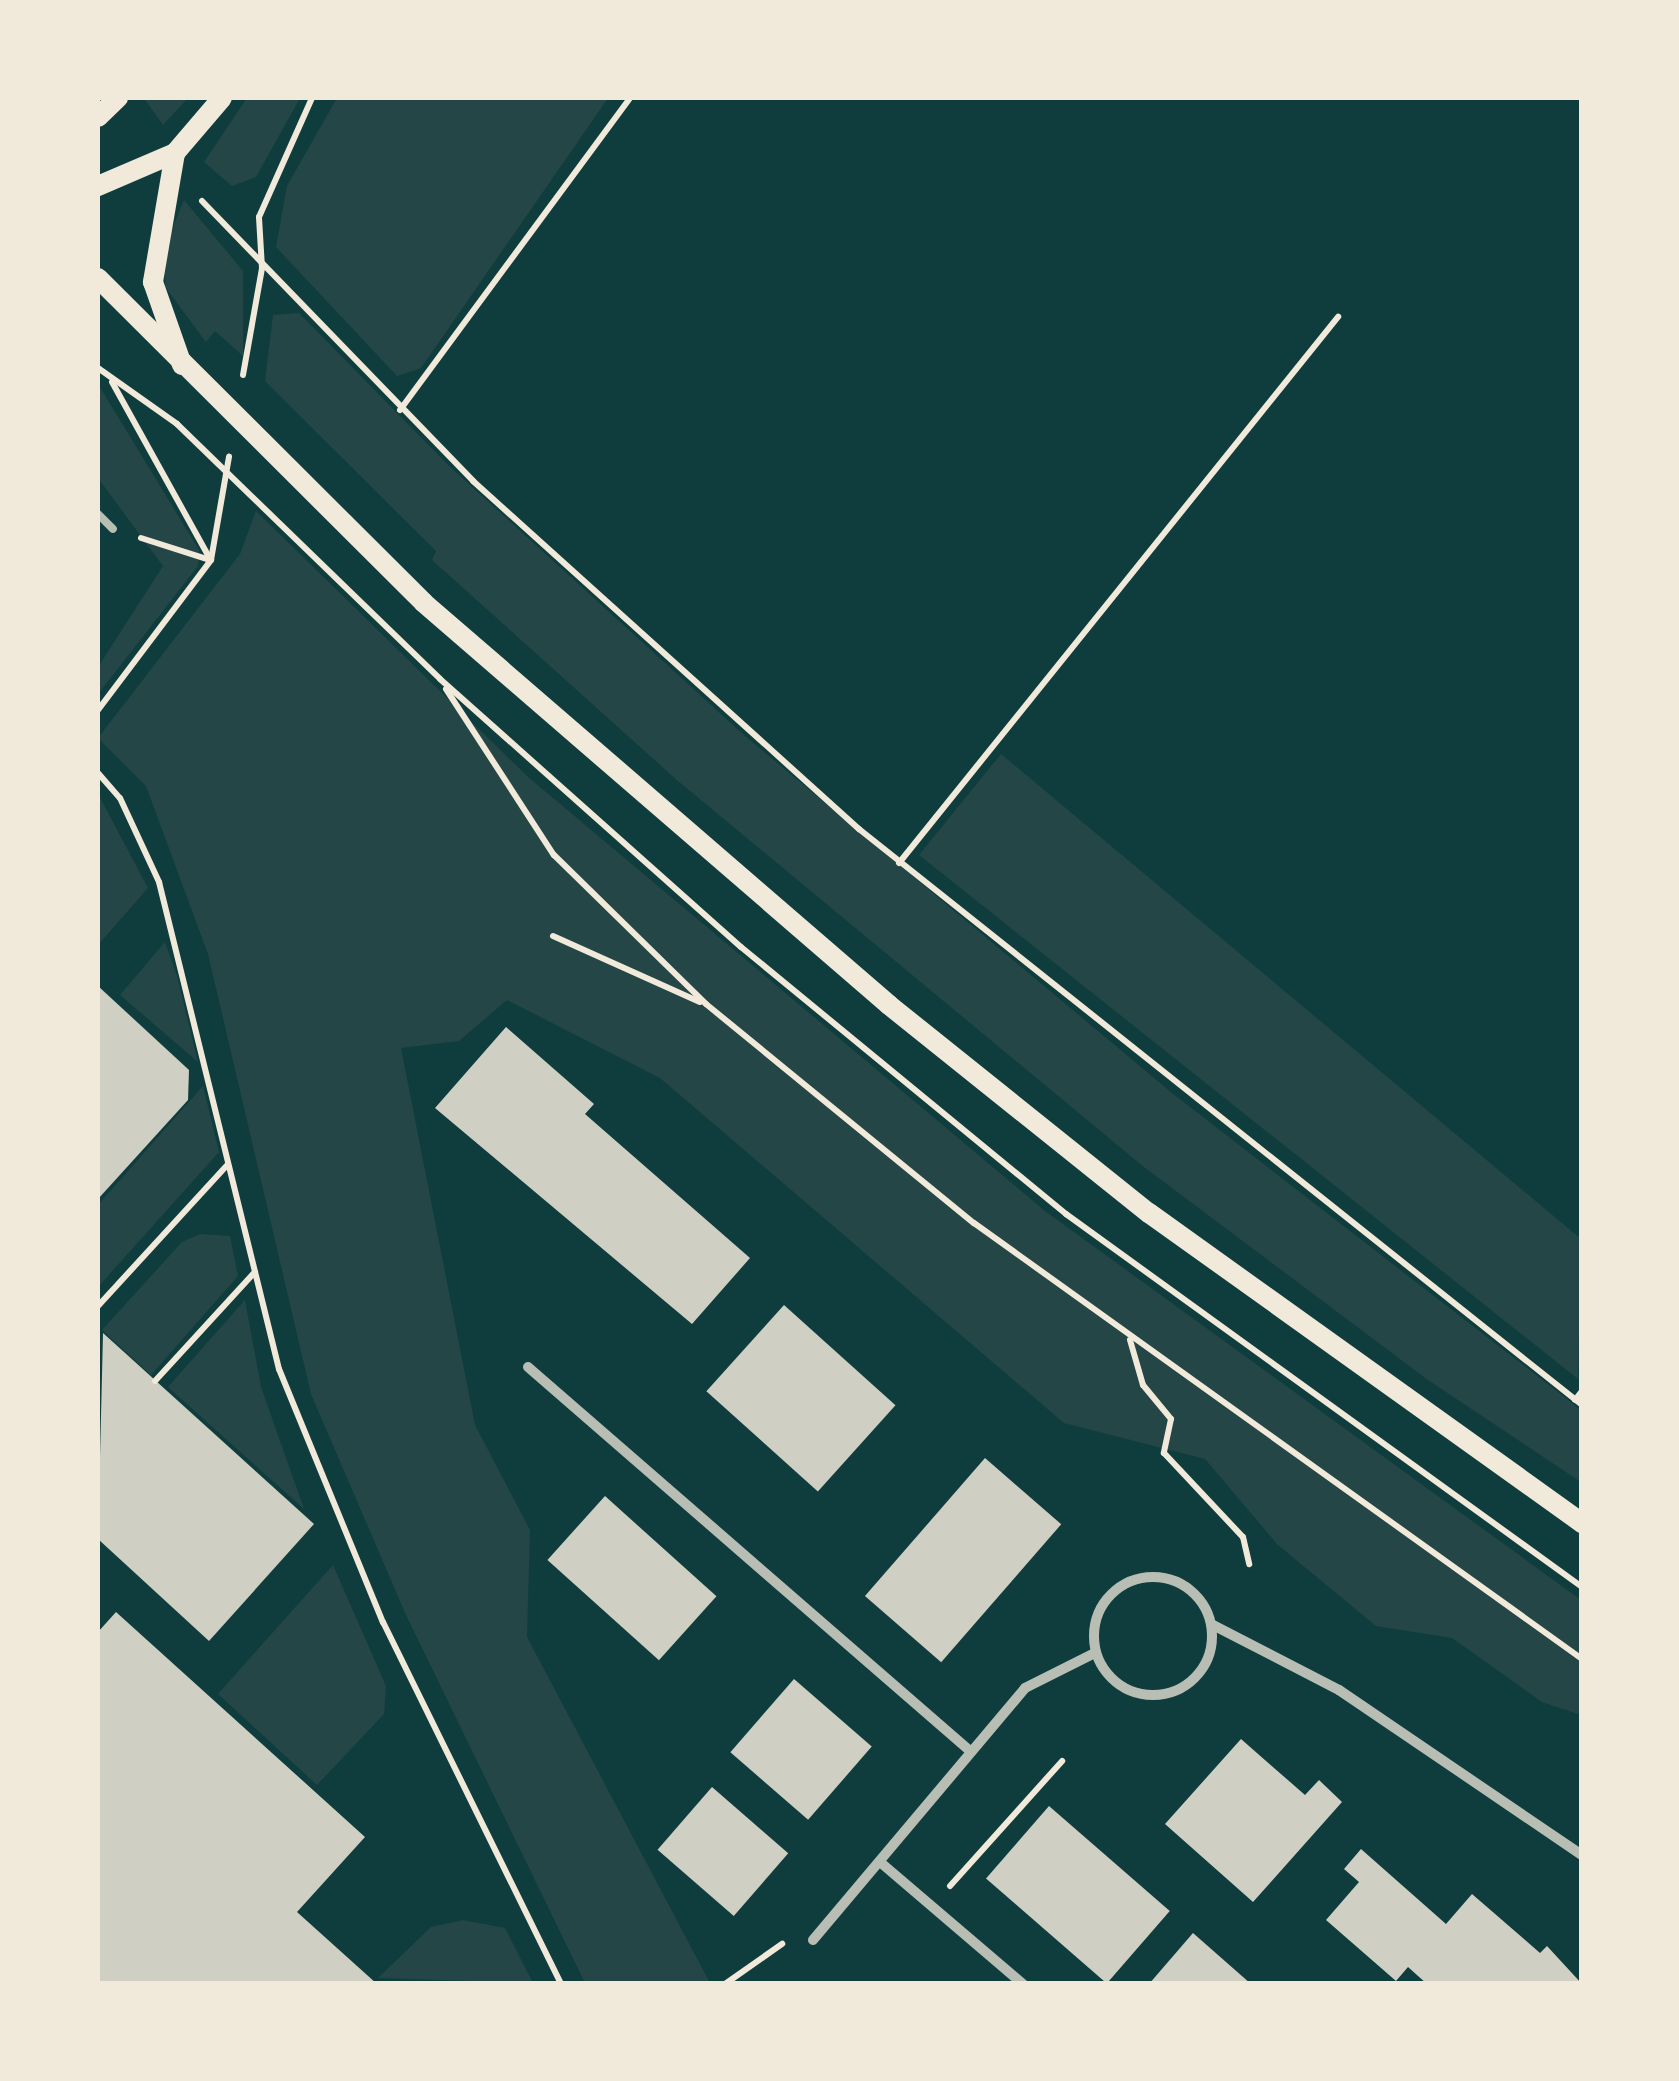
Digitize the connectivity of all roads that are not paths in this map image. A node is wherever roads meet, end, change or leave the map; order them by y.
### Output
1 (118, 98) edge
2 (222, 98) edge
3 (98, 117) edge
4 (175, 153) junction
5 (98, 186) edge
6 (98, 278) edge
7 (184, 372) junction
8 (98, 514) edge
9 (113, 529) road end
10 (528, 1366) dead end
11 (1582, 1523) edge
12 (1212, 1624) junction
13 (1096, 1652) junction
14 (970, 1751) junction
15 (1582, 1855) edge
16 (880, 1862) junction
17 (813, 1940) road end
18 (1023, 1984) edge

1 - 3 main road
2 - 4 main road
4 - 5 main road
4 - 7 main road
6 - 7 main road
7 - 11 main road
8 - 9 lane
10 - 14 street
12 - 13 street
12 - 13 street
12 - 15 street
13 - 14 street
14 - 16 street
16 - 17 street
16 - 18 street

